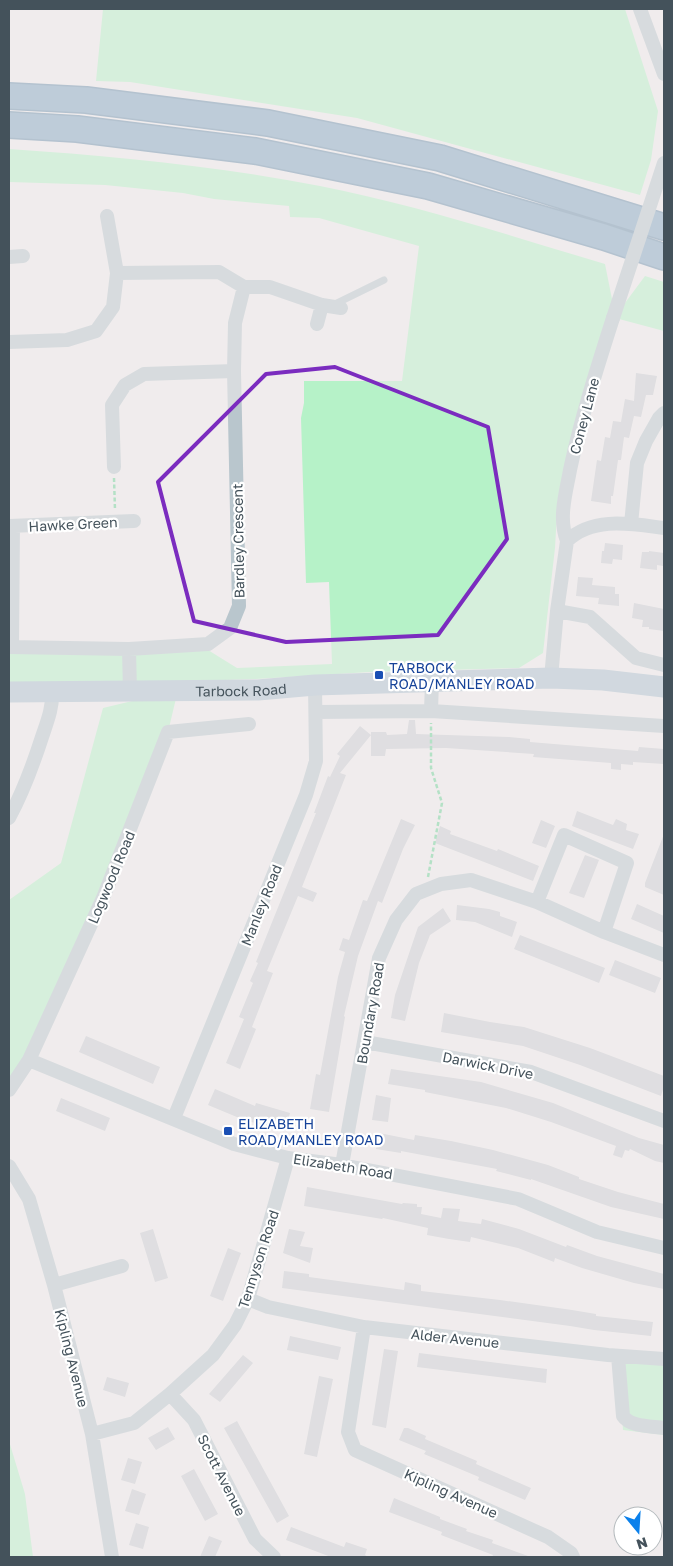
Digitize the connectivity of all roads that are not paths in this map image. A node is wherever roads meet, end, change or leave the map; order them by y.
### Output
1 (640, 9) edge
2 (664, 74) edge
3 (9, 96) edge
4 (9, 125) edge
5 (664, 163) edge
6 (107, 216) dead end
7 (664, 227) edge
8 (24, 256) dead end
9 (9, 257) edge
10 (664, 257) edge
11 (117, 273) junction
12 (384, 280) dead end
13 (244, 286) junction
14 (331, 306) junction
15 (317, 324) dead end
16 (9, 342) edge
17 (234, 371) junction
18 (664, 413) edge
19 (114, 467) road end
20 (134, 521) dead end
21 (631, 524) junction
22 (11, 526) edge
23 (664, 528) edge
24 (567, 541) junction
25 (557, 611) junction
26 (11, 647) edge
27 (129, 649) junction
28 (664, 665) edge
29 (550, 678) junction
30 (432, 682) junction
31 (315, 685) junction
32 (664, 687) edge
33 (9, 692) edge
34 (52, 692) junction
35 (130, 692) junction
36 (431, 710) junction
37 (316, 712) junction
38 (248, 724) dead end
39 (664, 726) edge
40 (9, 818) edge
41 (537, 902) junction
42 (604, 932) junction
43 (664, 955) edge
44 (365, 1042) junction
45 (29, 1060) junction
46 (9, 1090) edge
47 (174, 1118) junction
48 (664, 1121) edge
49 (288, 1158) junction
50 (342, 1165) junction
51 (9, 1166) edge
52 (664, 1248) edge
53 (122, 1266) dead end
54 (54, 1285) junction
55 (248, 1300) junction
56 (364, 1328) junction
57 (618, 1356) junction
58 (664, 1358) edge
59 (170, 1394) junction
60 (664, 1428) edge
61 (92, 1434) junction
62 (112, 1557) edge
63 (274, 1557) edge
64 (573, 1557) edge

1 - 2 street
3 - 7 highway
4 - 10 highway
5 - 24 street, Coney Lane, bridge
6 - 11 street
8 - 9 street
11 - 13 street
11 - 16 street
12 - 14 lane
13 - 14 street
13 - 17 street, Bardley Crescent
14 - 15 street
17 - 19 street
17 - 27 street, Bardley Crescent
18 - 21 street
20 - 22 street, Hawke Green
21 - 23 street
21 - 24 street
22 - 26 street, Hawke Green
24 - 25 street, Coney Lane
25 - 28 street
25 - 29 street, Coney Lane
26 - 27 street, Bardley Crescent
27 - 35 street
29 - 30 main road, Tarbock Road
29 - 32 main road, Tarbock Road
30 - 31 main road, Tarbock Road
30 - 36 street
31 - 35 main road, Tarbock Road
31 - 37 street, Manley Road
33 - 34 main road, Tarbock Road
34 - 35 main road, Tarbock Road
34 - 40 street
36 - 37 street
36 - 39 street
37 - 47 street, Manley Road
38 - 45 street, Logwood Road
41 - 42 street, Boundary Road
41 - 42 street
41 - 44 street, Boundary Road
42 - 43 street, Boundary Road
44 - 48 street, Darwick Drive
44 - 50 street, Boundary Road
45 - 46 street, Logwood Road
45 - 47 street, Elizabeth Road
47 - 49 street, Elizabeth Road
49 - 50 street, Elizabeth Road
49 - 55 street, Tennyson Road
50 - 52 street, Elizabeth Road
51 - 54 street, Kipling Avenue
53 - 54 street
54 - 61 street, Kipling Avenue
55 - 56 street, Alder Avenue
55 - 59 street, Tennyson Road
56 - 57 street, Alder Avenue
56 - 64 street, Kipling Avenue
57 - 58 street, Alder Avenue
57 - 60 street
59 - 61 street, Tennyson Road
59 - 63 street, Scott Avenue
61 - 62 street, Kipling Avenue

